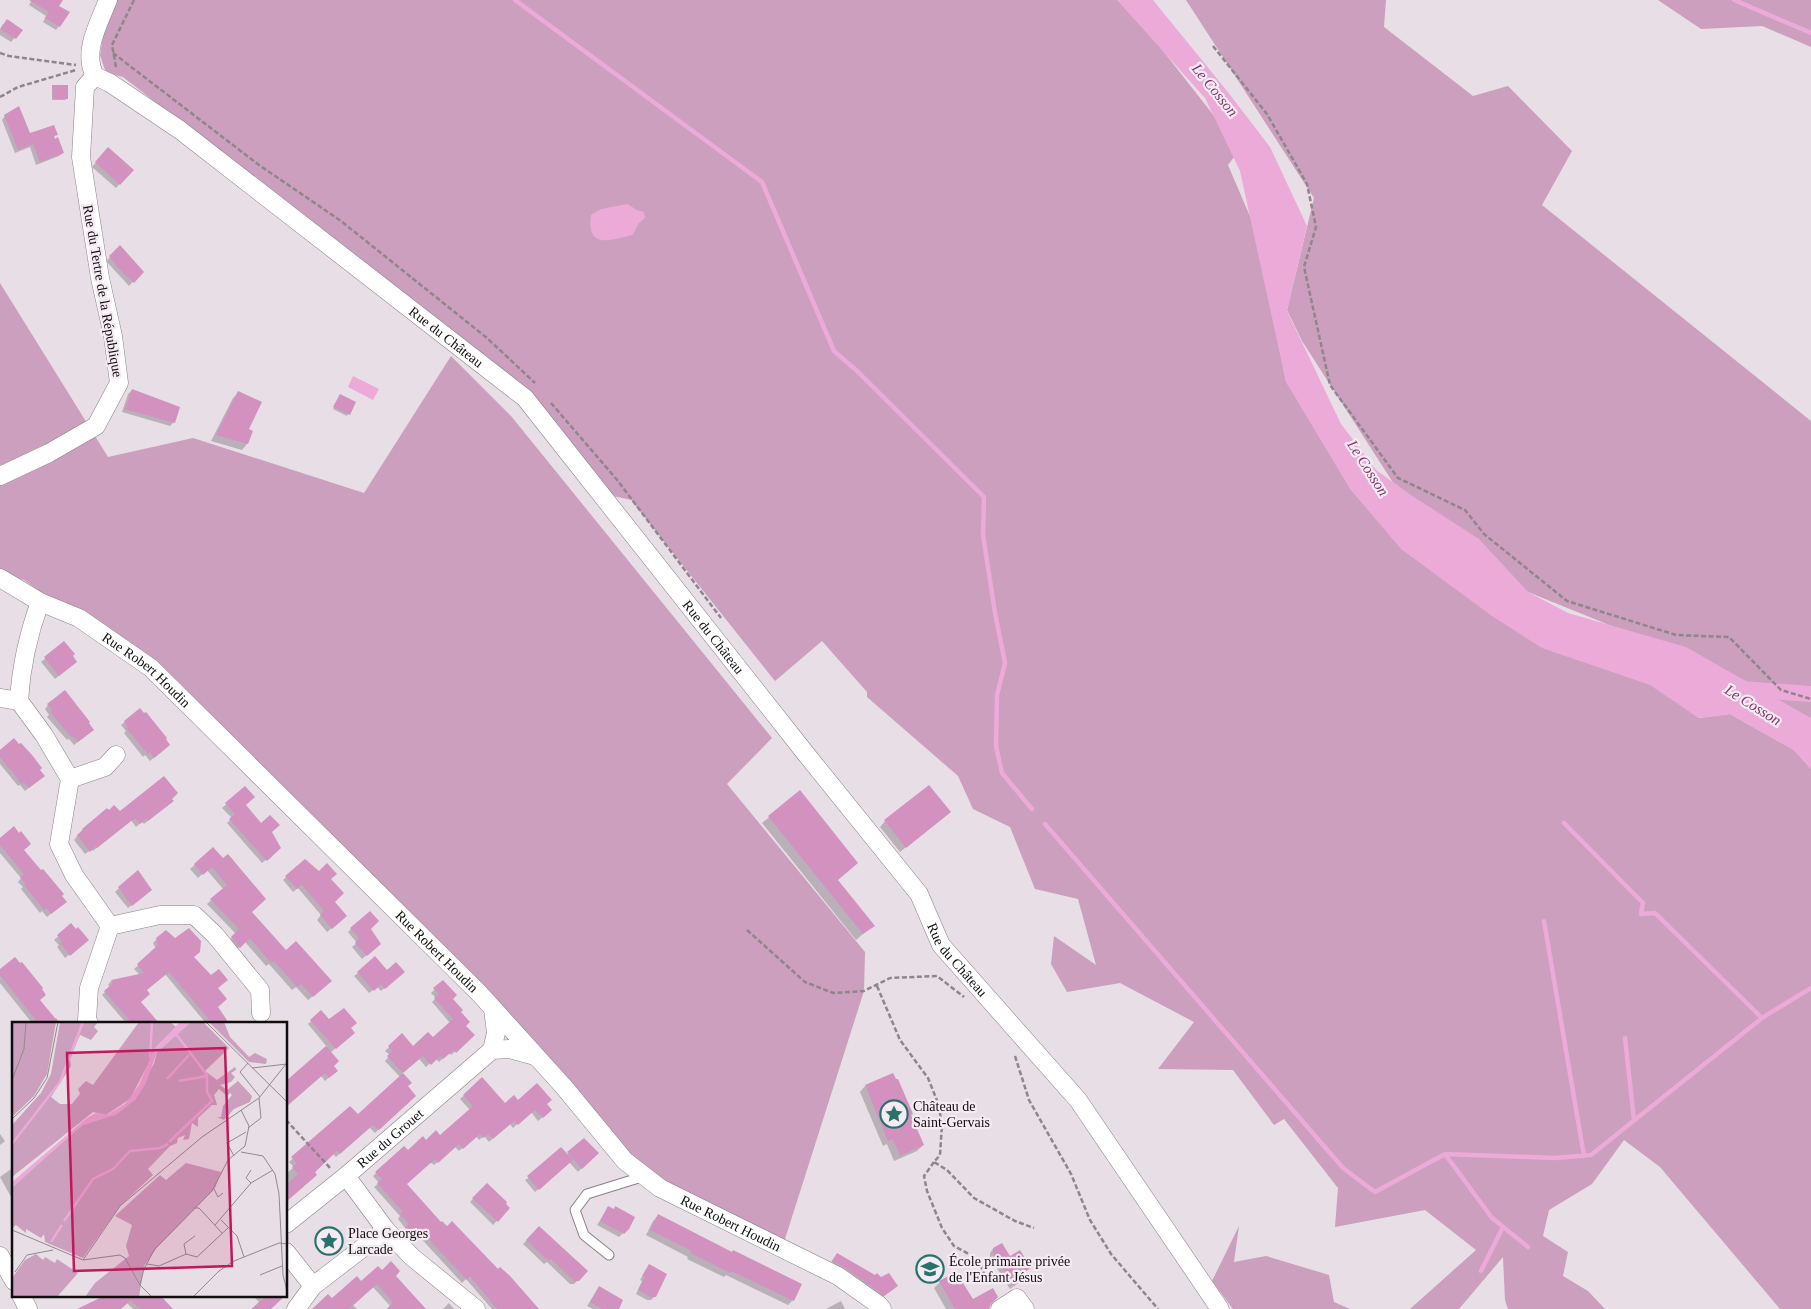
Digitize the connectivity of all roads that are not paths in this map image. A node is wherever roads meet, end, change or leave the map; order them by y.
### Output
1 (108, 0) edge
2 (92, 71) junction
3 (0, 476) edge
4 (0, 578) edge
5 (40, 602) junction
6 (0, 698) edge
7 (18, 701) junction
8 (116, 755) dead end
9 (70, 779) junction
10 (110, 926) junction
11 (492, 1009) junction
12 (261, 1013) dead end
13 (88, 1022) edge
14 (492, 1050) junction
15 (536, 1056) junction
16 (645, 1176) junction
17 (344, 1178) junction
18 (288, 1222) edge
19 (386, 1230) junction
20 (288, 1255) edge
21 (610, 1255) dead end
22 (0, 1256) edge
23 (12, 1277) edge
24 (313, 1286) junction
25 (22, 1296) edge
26 (28, 1309) edge
27 (296, 1309) edge
28 (476, 1309) edge
29 (882, 1309) edge
30 (1000, 1309) edge
31 (1024, 1309) edge
32 (1220, 1309) edge

1 - 2 street
2 - 3 street, Rue du Tertre de la République
2 - 32 street, Rue du Château
4 - 5 street, Rue Robert Houdin
5 - 7 street
5 - 11 street, Rue Robert Houdin
6 - 7 street
7 - 9 street
8 - 9 street
9 - 10 street
10 - 12 street
10 - 13 street
11 - 14 street
11 - 15 street, Rue Robert Houdin
14 - 15 street
14 - 17 street, Rue du Grouet
15 - 16 street, Rue Robert Houdin
16 - 21 lane
16 - 29 street, Rue Robert Houdin
17 - 18 street, Rue du Grouet
17 - 19 street
19 - 24 street
19 - 28 street
20 - 24 street
22 - 23 street
24 - 27 street
25 - 26 street
30 - 31 street

